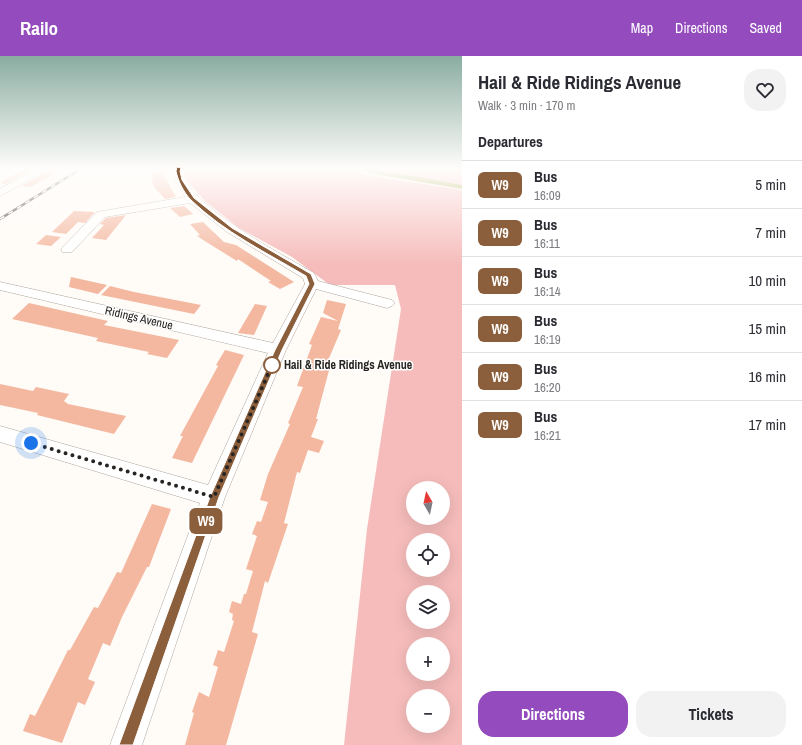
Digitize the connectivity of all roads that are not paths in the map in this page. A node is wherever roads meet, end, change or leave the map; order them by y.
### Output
1 (185, 200) edge
2 (193, 200) edge
3 (67, 249) dead end
4 (312, 284) junction
5 (0, 286) edge
6 (387, 303) dead end
7 (278, 350) junction
8 (0, 434) edge
9 (214, 497) junction
10 (126, 745) edge

1 - 3 street
2 - 4 street
4 - 6 street
4 - 7 street
5 - 7 street, Ridings Avenue
7 - 9 street
8 - 9 street
9 - 10 street

